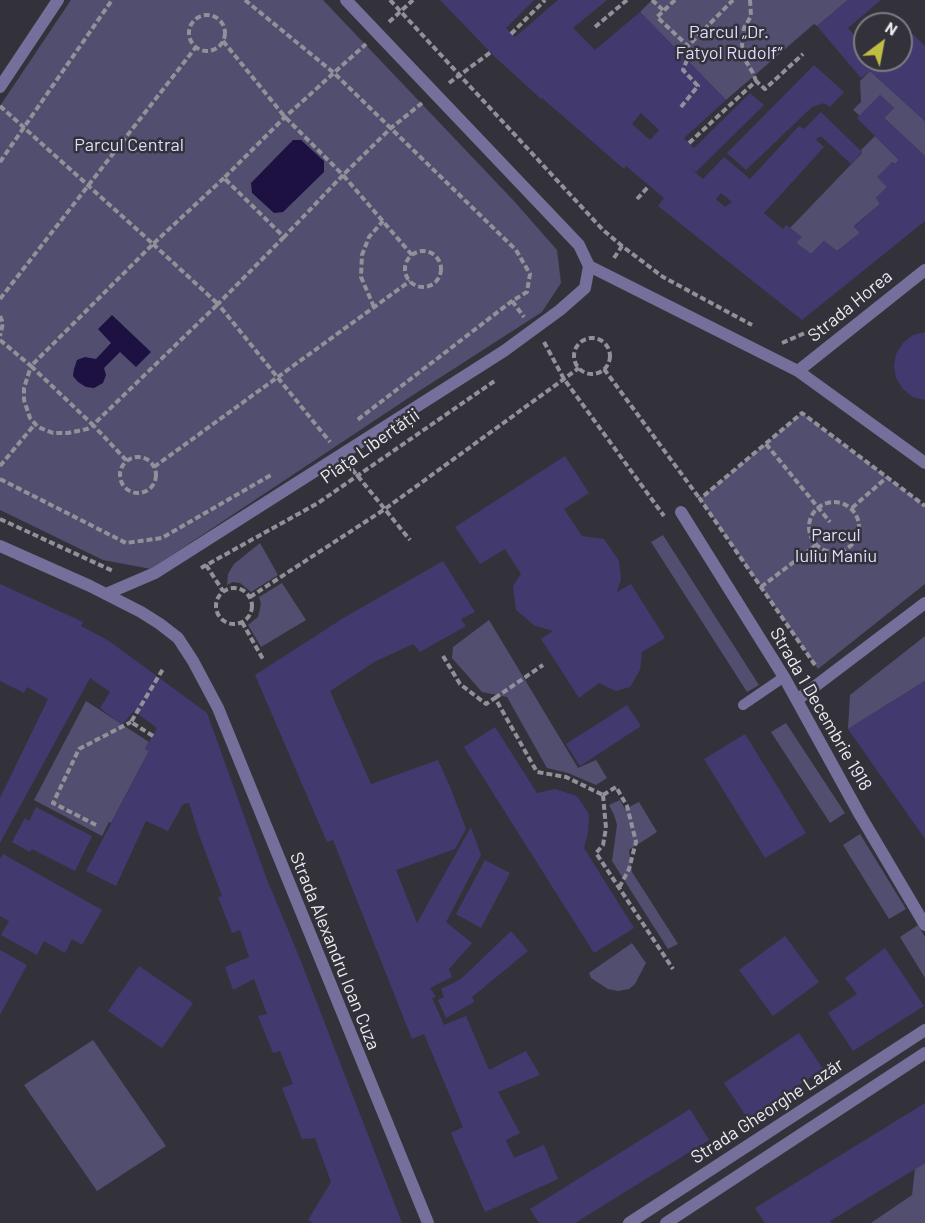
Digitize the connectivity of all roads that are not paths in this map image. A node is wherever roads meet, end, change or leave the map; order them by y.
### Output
1 (58, 0) edge
2 (346, 0) edge
3 (0, 87) edge
4 (589, 267) junction
5 (925, 270) edge
6 (798, 371) junction
7 (925, 463) edge
8 (681, 512) dead end
9 (0, 546) edge
10 (106, 594) junction
11 (925, 603) edge
12 (784, 678) junction
13 (797, 700) junction
14 (743, 705) dead end
15 (925, 925) edge
16 (925, 1030) edge
17 (925, 1053) edge
18 (428, 1223) edge
19 (629, 1223) edge
20 (666, 1223) edge

1 - 3 street
2 - 4 street
4 - 6 street
4 - 10 street
5 - 6 street, Strada Horea
6 - 7 street
8 - 12 street, Strada 1 Decembrie 1918
9 - 10 street
10 - 18 street, Strada Alexandru Ioan Cuza
11 - 13 street
12 - 13 street, Strada 1 Decembrie 1918
12 - 14 lane
13 - 15 street, Strada 1 Decembrie 1918
16 - 19 street, Strada Gheorghe Lazăr
17 - 20 street

